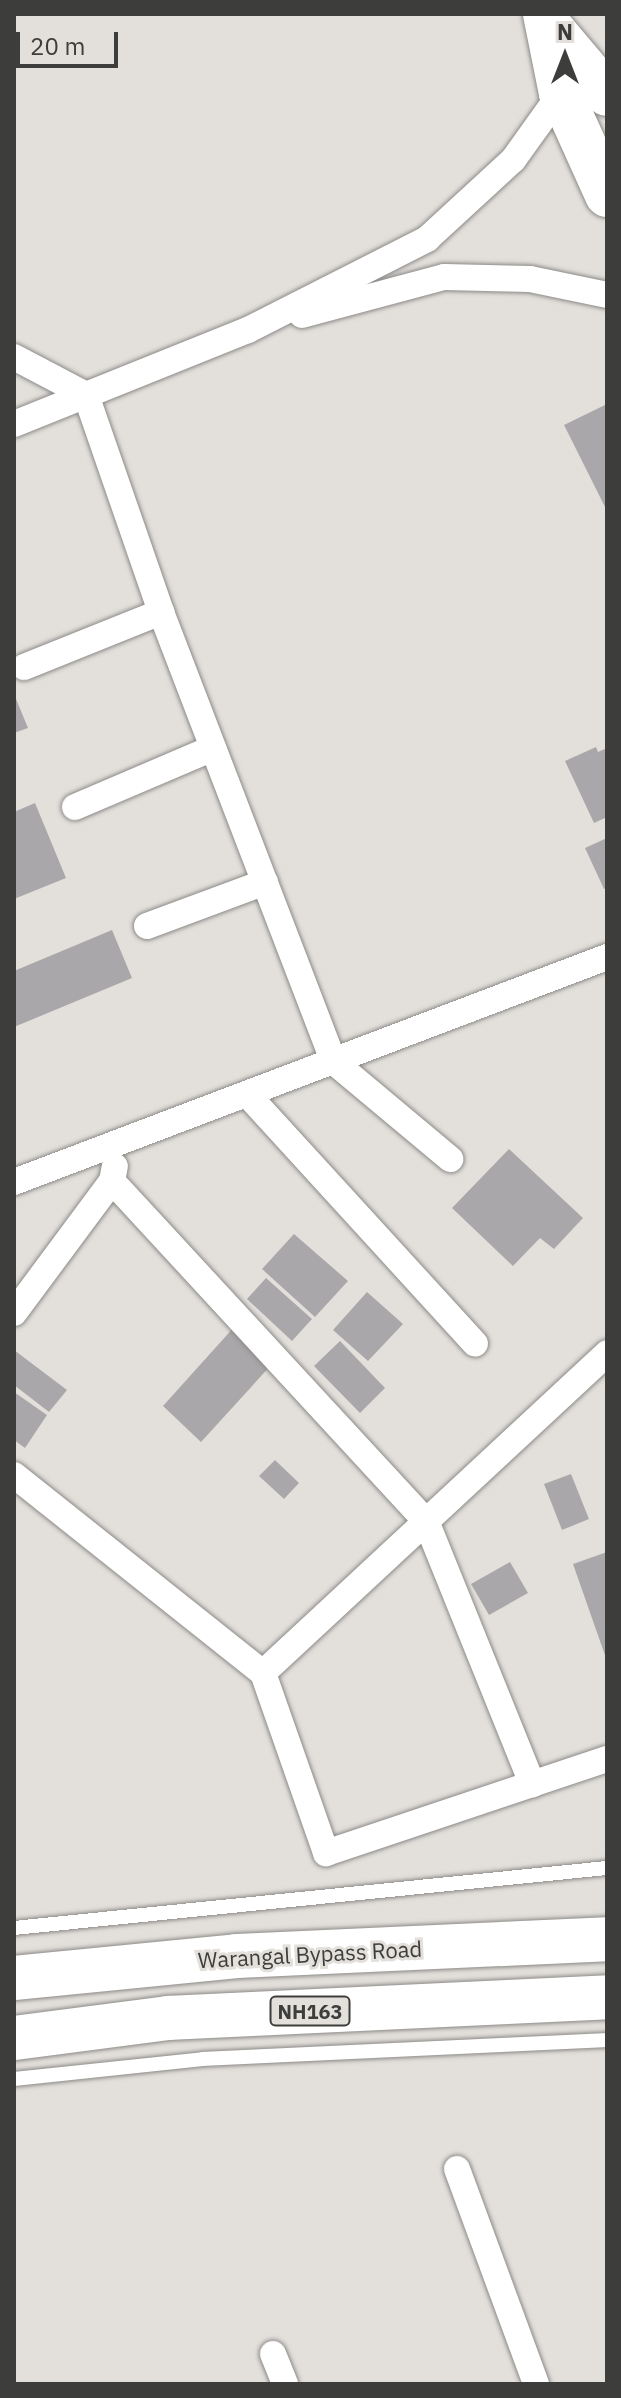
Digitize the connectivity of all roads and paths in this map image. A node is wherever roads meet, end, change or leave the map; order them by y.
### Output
1 (549, 22) edge
2 (561, 93) junction
3 (607, 94) edge
4 (607, 195) edge
5 (607, 295) edge
6 (248, 330) junction
7 (14, 357) edge
8 (86, 395) junction
9 (14, 424) edge
10 (161, 612) junction
11 (24, 667) dead end
12 (213, 748) junction
13 (75, 807) dead end
14 (265, 882) junction
15 (147, 926) dead end
16 (607, 957) edge
17 (333, 1061) junction
18 (247, 1094) junction
19 (119, 1142) junction
20 (450, 1159) dead end
21 (112, 1181) junction
22 (14, 1182) edge
23 (14, 1313) edge
24 (475, 1344) dead end
25 (607, 1353) edge
26 (14, 1475) edge
27 (426, 1521) junction
28 (263, 1673) junction
29 (607, 1759) edge
30 (532, 1784) junction
31 (607, 1868) edge
32 (14, 1928) edge
33 (607, 1939) edge
34 (14, 1978) edge
35 (607, 1997) edge
36 (14, 2038) edge
37 (607, 2040) edge
38 (14, 2079) edge
39 (457, 2169) dead end
40 (273, 2354) dead end
41 (285, 2384) edge
42 (536, 2384) edge

1 - 2 highway
1 - 3 highway
2 - 4 highway
2 - 6 street
5 - 6 street
6 - 8 street
7 - 8 street
8 - 9 street
8 - 10 street
10 - 11 street
10 - 12 street
12 - 13 street
12 - 14 street
14 - 15 street
14 - 17 street
16 - 17 street
17 - 18 street
17 - 20 street
18 - 19 street
18 - 24 street
19 - 21 street
19 - 22 street
21 - 23 street
21 - 27 street
25 - 27 street
26 - 28 street
27 - 28 street
27 - 30 street
28 - 30 street
29 - 30 street
31 - 32 lane
33 - 34 highway, Warangal Bypass Road
35 - 36 highway, NH163
37 - 38 lane
39 - 42 street
40 - 41 street

